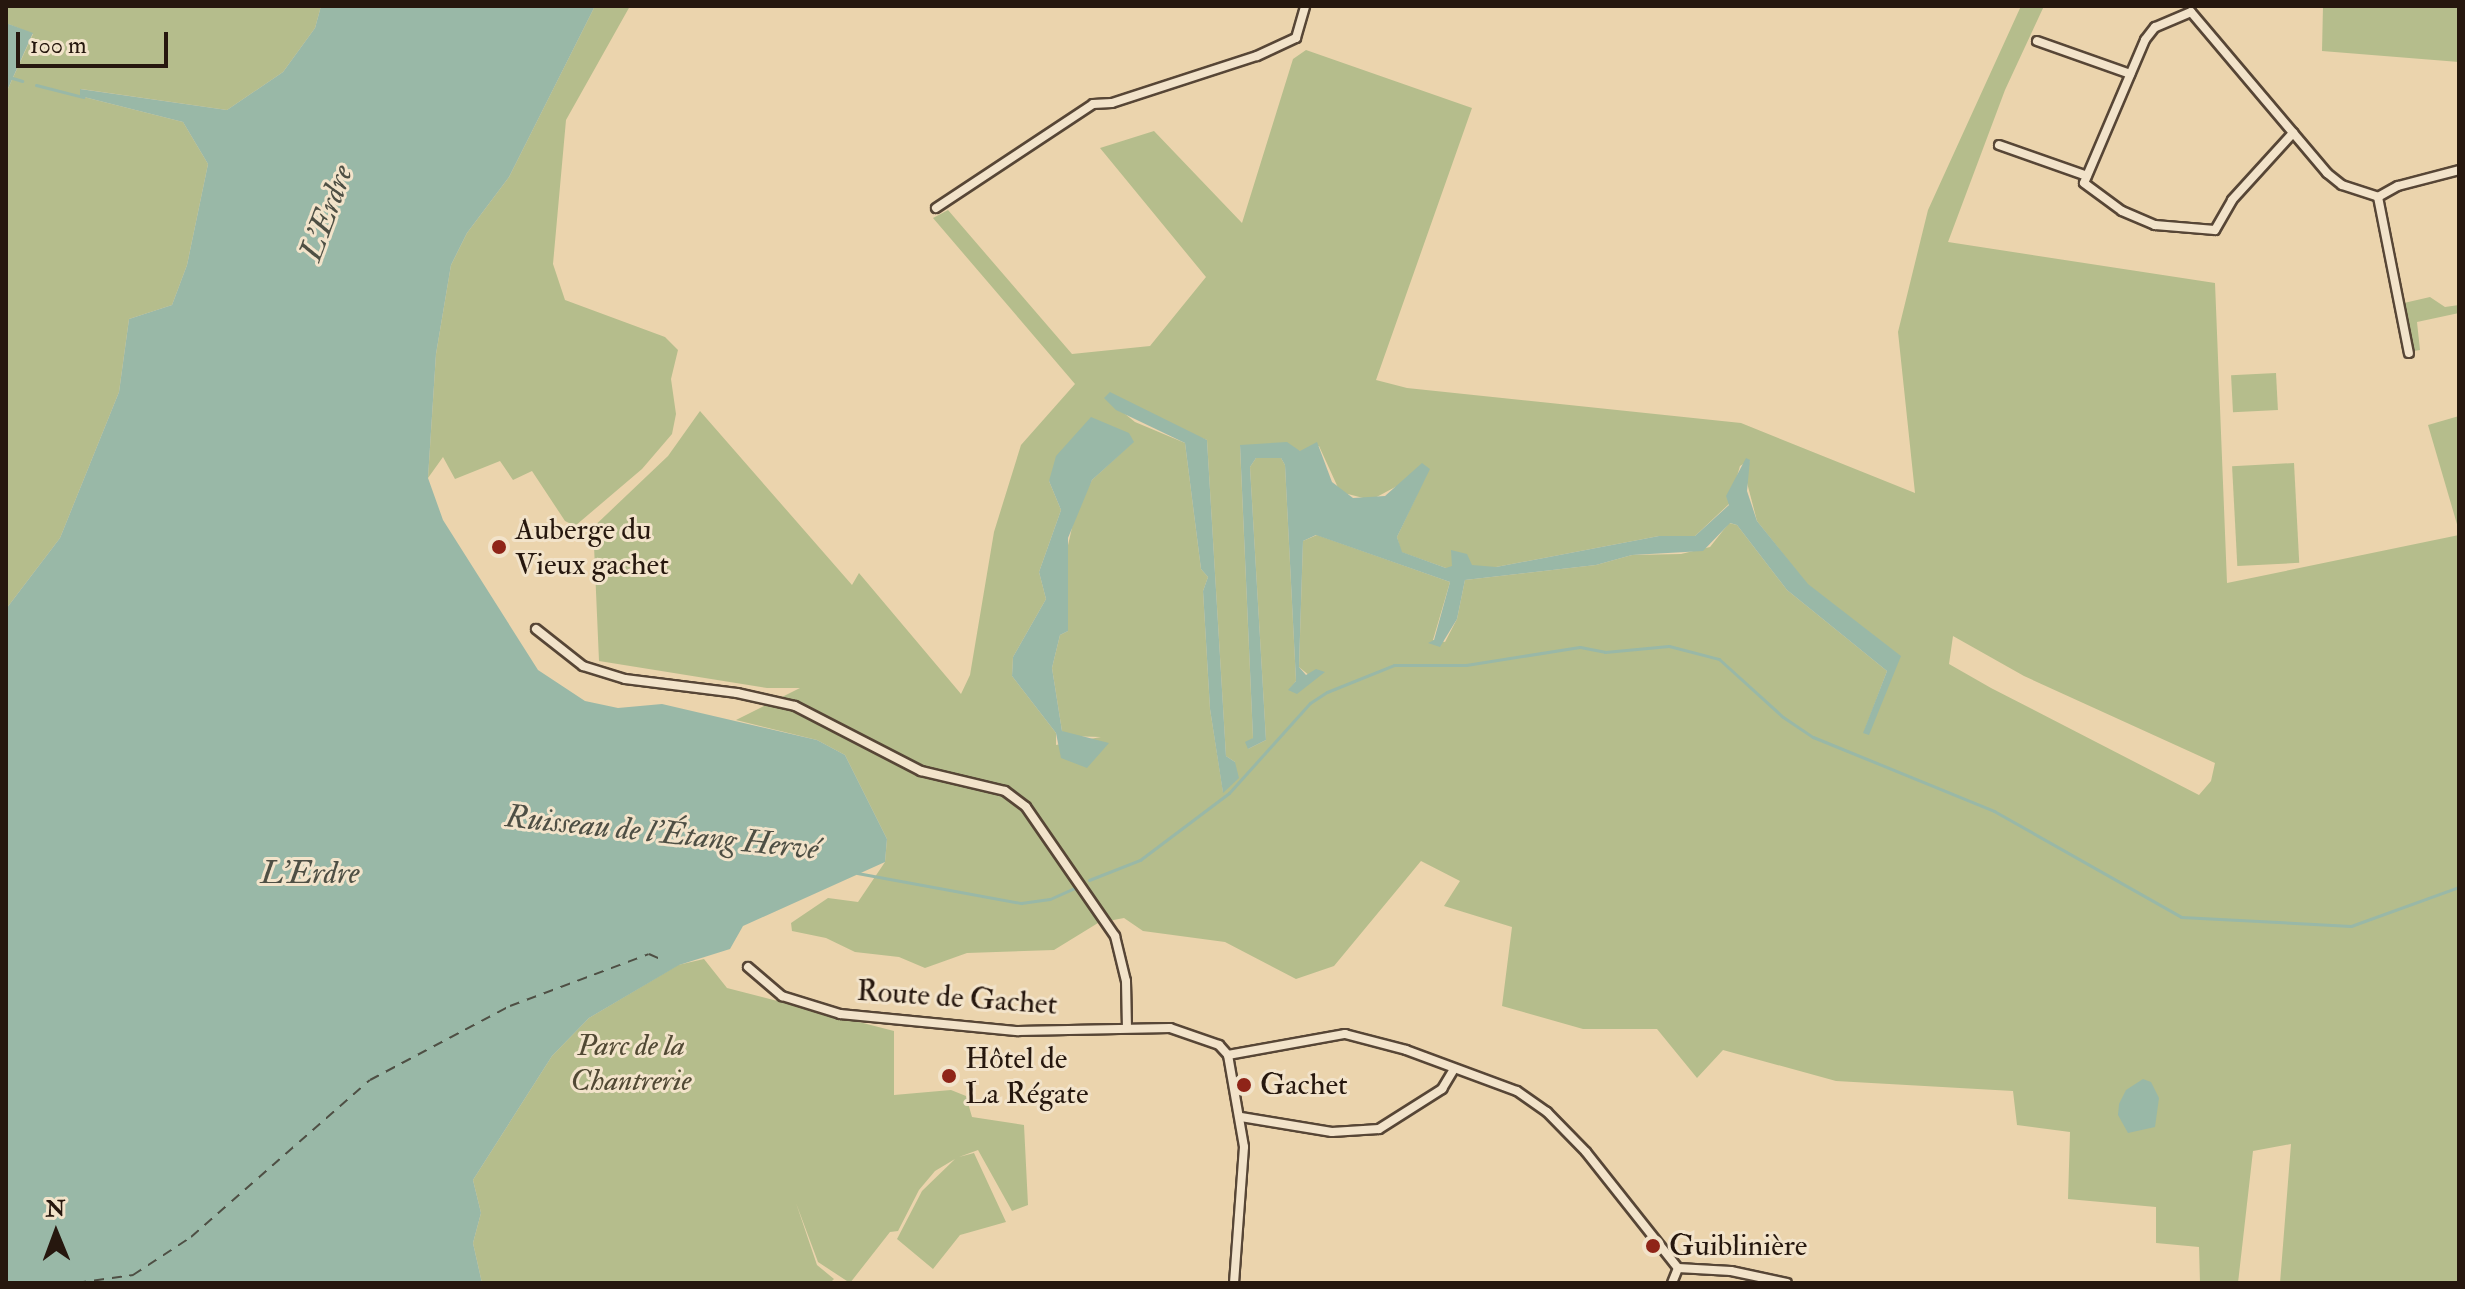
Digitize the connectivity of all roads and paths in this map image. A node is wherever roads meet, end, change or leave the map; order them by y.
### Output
1 (1305, 6) edge
2 (2192, 9) edge
3 (2037, 41) dead end
4 (2130, 74) junction
5 (2293, 133) junction
6 (1999, 145) dead end
7 (2459, 170) edge
8 (2087, 176) junction
9 (2378, 197) junction
10 (936, 208) dead end
11 (2409, 353) dead end
12 (536, 629) dead end
13 (748, 967) dead end
14 (1127, 1028) junction
15 (1228, 1055) junction
16 (1453, 1071) junction
17 (1241, 1117) junction
18 (1678, 1268) junction
19 (1764, 1280) edge
20 (1234, 1283) edge
21 (1672, 1283) edge
22 (1787, 1283) edge

1 - 10 street
2 - 4 street
2 - 5 street
3 - 4 street
4 - 8 street
5 - 8 street
5 - 9 street
6 - 8 street
7 - 9 street
9 - 11 street
12 - 14 street
13 - 14 street, Route de Gachet
14 - 15 street, Route de Gachet
15 - 16 street
15 - 17 street
16 - 17 street
16 - 18 street
17 - 20 street
18 - 19 street
18 - 21 street
19 - 22 street

